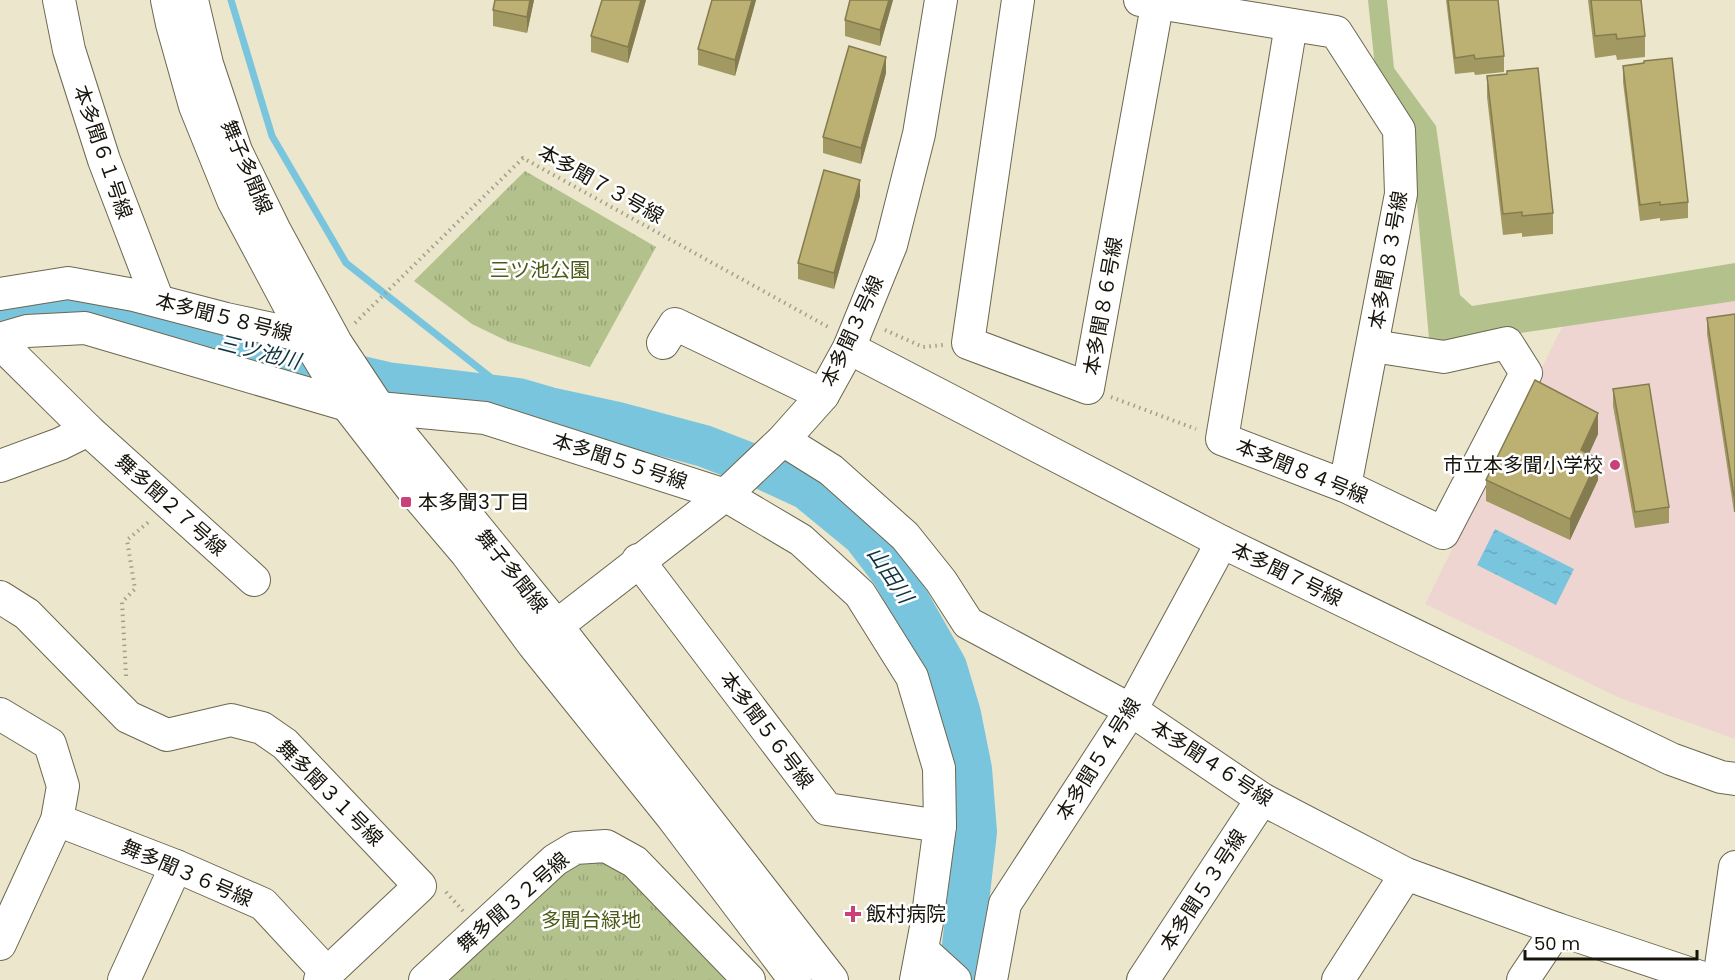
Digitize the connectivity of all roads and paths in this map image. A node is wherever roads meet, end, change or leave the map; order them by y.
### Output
1 (59, 0) edge
2 (167, 0) edge
3 (192, 0) edge
4 (940, 0) edge
5 (1018, 0) edge
6 (1152, 1) edge
7 (1291, 25) junction
8 (0, 295) edge
9 (158, 301) junction
10 (369, 309) dead end
11 (673, 326) dead end
12 (885, 330) dead end
13 (306, 337) junction
14 (9, 338) edge
15 (336, 343) junction
16 (968, 344) junction
17 (1373, 346) junction
18 (849, 348) junction
19 (1088, 388) junction
20 (823, 395) junction
21 (347, 405) junction
22 (379, 408) junction
23 (88, 430) junction
24 (1222, 439) junction
25 (783, 440) junction
26 (0, 466) edge
27 (1345, 486) junction
28 (725, 495) junction
29 (127, 540) dead end
30 (1222, 542) junction
31 (638, 560) junction
32 (254, 580) dead end
33 (0, 597) edge
34 (545, 635) junction
35 (1131, 710) junction
36 (0, 714) edge
37 (128, 717) junction
38 (1735, 779) edge
39 (1262, 799) junction
40 (57, 820) junction
41 (940, 826) junction
42 (176, 866) junction
43 (1735, 867) edge
44 (1406, 874) junction
45 (440, 886) dead end
46 (480, 929) junction
47 (1557, 929) junction
48 (0, 944) edge
49 (919, 965) edge
50 (323, 976) edge
51 (124, 980) edge
52 (425, 980) edge
53 (749, 980) edge
54 (795, 980) edge
55 (832, 980) edge
56 (955, 980) edge
57 (991, 980) edge
58 (1143, 980) edge
59 (1338, 980) edge
60 (1523, 980) edge
61 (1709, 980) edge
62 (1719, 980) edge

1 - 9 street, 本多聞６１号線
2 - 13 street, 舞子多聞線
3 - 15 street, 舞子多聞線
4 - 18 street, 本多聞３号線
5 - 16 street
6 - 7 street, 本多聞８３号線
6 - 19 street, 本多聞８６号線
7 - 17 street, 本多聞８３号線
7 - 24 street, 本多聞８４号線
8 - 9 street, 本多聞５８号線
8 - 14 street
9 - 13 street, 本多聞５８号線
10 - 18 path, 本多聞７３号線
11 - 20 street
12 - 16 path
13 - 15 street, 本多聞５８号線
13 - 21 street, 舞子多聞線
14 - 21 street, 本多聞５５号線
14 - 23 street, 舞多聞２７号線
15 - 22 street, 舞子多聞線
16 - 19 street, 本多聞８６号線
17 - 27 street, 本多聞８３号線
17 - 27 street, 本多聞８４号線
18 - 20 street, 本多聞３号線
18 - 30 street, 本多聞７号線
19 - 24 path
20 - 25 street, 本多聞３号線
21 - 22 street, 本多聞５５号線
21 - 34 street, 舞子多聞線
22 - 28 street, 本多聞５５号線
22 - 34 street, 舞子多聞線
23 - 26 street
23 - 32 street, 舞多聞２７号線
24 - 27 street, 本多聞８４号線
25 - 28 street, 本多聞３号線
25 - 35 street, 本多聞４６号線
28 - 31 street, 本多聞３号線
28 - 41 street, 本多聞５５号線
29 - 37 path
30 - 35 street, 本多聞５４号線
30 - 38 street, 本多聞７号線
31 - 34 street, 本多聞３号線
31 - 41 street, 本多聞５６号線
33 - 37 street, 舞多聞３１号線
34 - 54 street, 舞子多聞線
34 - 55 street, 舞子多聞線
35 - 39 street, 本多聞４６号線
35 - 57 street, 本多聞５４号線
36 - 40 street
37 - 50 street, 舞多聞３１号線
39 - 44 street, 本多聞４６号線
39 - 58 street, 本多聞５３号線
40 - 42 street, 舞多聞３６号線
40 - 48 street
41 - 49 street, 本多聞５５号線
42 - 50 street, 舞多聞３６号線
42 - 51 street
43 - 62 street
44 - 47 street, 本多聞４６号線
44 - 59 street
45 - 46 path
46 - 52 street, 舞多聞３２号線
46 - 53 street, 舞多聞３２号線
47 - 60 street
47 - 61 street, 本多聞４６号線
49 - 56 street

